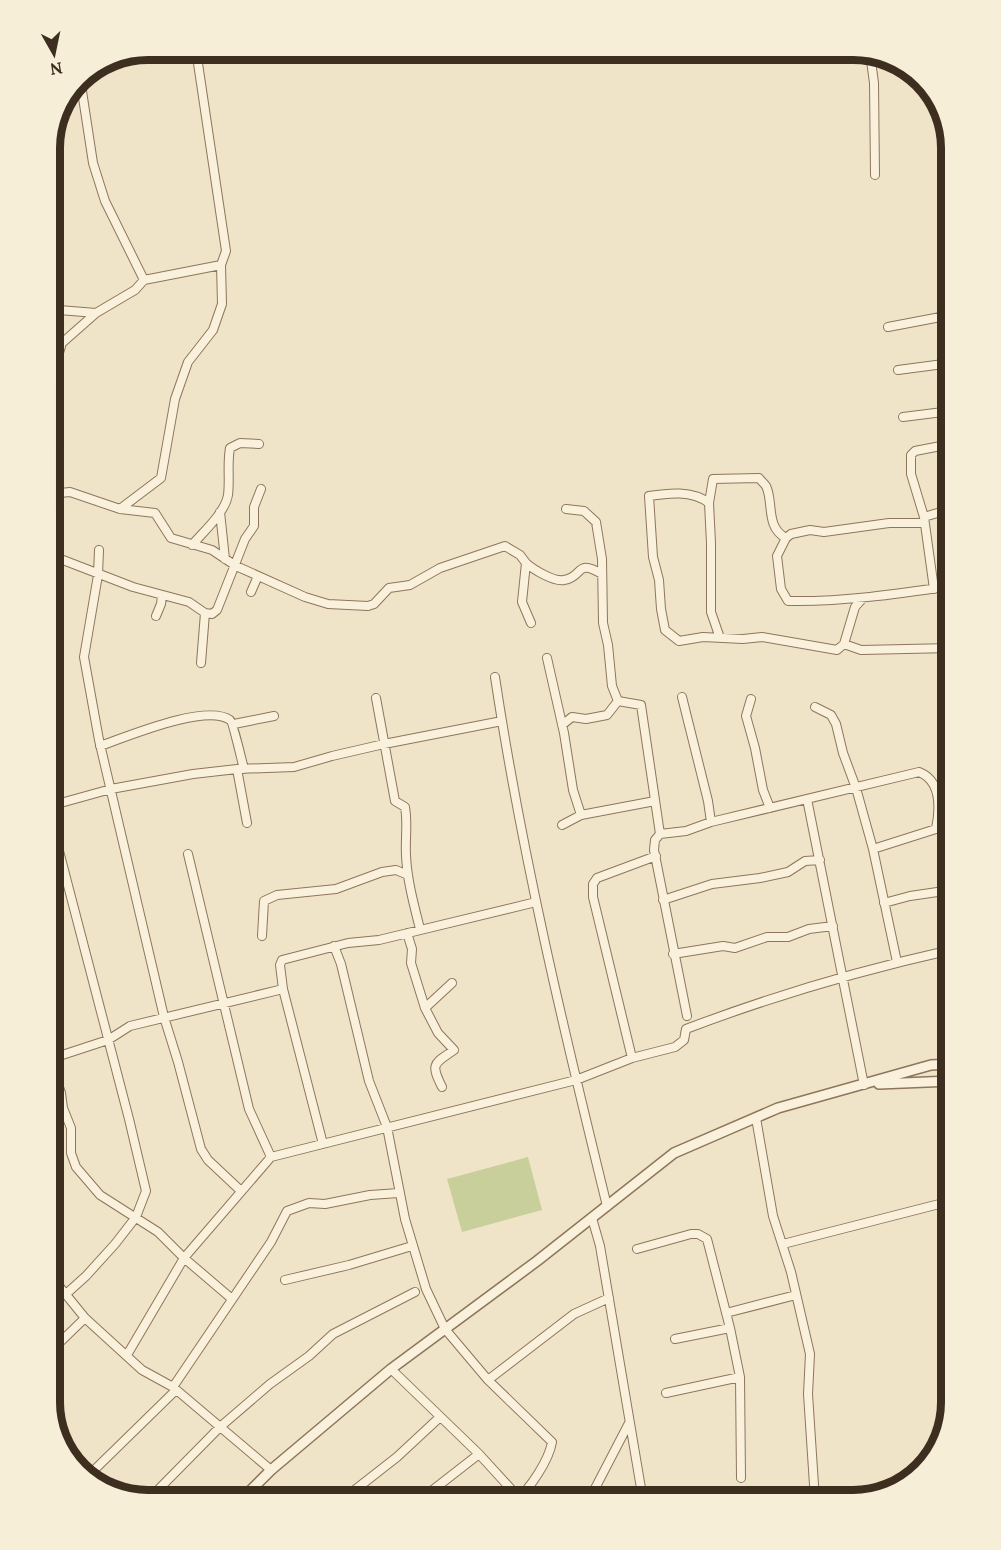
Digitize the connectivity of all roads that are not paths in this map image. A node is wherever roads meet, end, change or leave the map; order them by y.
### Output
1 (197, 60) edge
2 (871, 62) edge
3 (82, 91) edge
4 (875, 175) dead end
5 (221, 265) junction
6 (144, 280) junction
7 (60, 310) edge
8 (96, 313) junction
9 (941, 317) edge
10 (888, 327) dead end
11 (60, 350) edge
12 (941, 364) edge
13 (898, 370) dead end
14 (941, 412) edge
15 (903, 417) dead end
16 (259, 444) dead end
17 (941, 446) edge
18 (261, 489) dead end
19 (60, 493) edge
20 (709, 503) junction
21 (120, 509) junction
22 (566, 509) dead end
23 (220, 512) junction
24 (941, 513) edge
25 (924, 520) junction
26 (786, 538) junction
27 (192, 545) junction
28 (99, 550) dead end
29 (60, 559) edge
30 (225, 559) junction
31 (526, 563) junction
32 (236, 566) junction
33 (98, 574) junction
34 (602, 574) junction
35 (258, 576) junction
36 (941, 588) edge
37 (934, 589) junction
38 (251, 592) dead end
39 (162, 595) junction
40 (863, 598) junction
41 (205, 613) junction
42 (156, 616) dead end
43 (531, 623) dead end
44 (720, 638) junction
45 (844, 644) junction
46 (941, 648) edge
47 (547, 658) dead end
48 (201, 663) dead end
49 (495, 677) dead end
50 (376, 698) dead end
51 (682, 698) dead end
52 (751, 699) dead end
53 (618, 701) junction
54 (815, 707) dead end
55 (274, 716) dead end
56 (502, 721) junction
57 (234, 724) junction
58 (562, 725) junction
59 (384, 744) junction
60 (100, 746) junction
61 (240, 769) junction
62 (856, 788) junction
63 (111, 789) junction
64 (807, 799) junction
65 (655, 801) junction
66 (60, 803) edge
67 (770, 808) junction
68 (582, 815) junction
69 (711, 822) junction
70 (248, 823) dead end
71 (562, 825) dead end
72 (941, 828) edge
73 (936, 829) junction
74 (660, 834) junction
75 (873, 849) junction
76 (188, 854) dead end
77 (656, 856) junction
78 (820, 860) junction
79 (60, 862) edge
80 (408, 875) junction
81 (941, 892) edge
82 (663, 900) junction
83 (536, 902) junction
84 (884, 903) junction
85 (833, 926) junction
86 (420, 929) junction
87 (407, 933) junction
88 (262, 936) dead end
89 (334, 946) junction
90 (941, 952) edge
91 (674, 954) junction
92 (897, 962) junction
93 (843, 978) junction
94 (452, 983) dead end
95 (283, 989) junction
96 (225, 1003) junction
97 (425, 1008) junction
98 (687, 1016) dead end
99 (164, 1017) junction
100 (108, 1041) junction
101 (60, 1057) edge
102 (632, 1058) junction
103 (941, 1065) edge
104 (576, 1080) junction
105 (941, 1081) edge
106 (864, 1085) junction
107 (442, 1087) dead end
108 (60, 1092) edge
109 (756, 1118) junction
110 (387, 1127) junction
111 (323, 1144) junction
112 (272, 1157) junction
113 (241, 1191) junction
114 (399, 1192) junction
115 (941, 1204) edge
116 (607, 1206) junction
117 (136, 1217) junction
118 (592, 1218) junction
119 (783, 1244) junction
120 (412, 1246) junction
121 (637, 1249) dead end
122 (184, 1258) junction
123 (285, 1280) dead end
124 (60, 1287) edge
125 (415, 1292) dead end
126 (66, 1294) junction
127 (796, 1294) junction
128 (609, 1298) junction
129 (232, 1299) junction
130 (726, 1313) junction
131 (85, 1318) junction
132 (730, 1328) junction
133 (445, 1329) junction
134 (675, 1339) dead end
135 (60, 1342) edge
136 (127, 1355) junction
137 (391, 1369) junction
138 (740, 1377) junction
139 (488, 1380) junction
140 (174, 1389) junction
141 (666, 1393) dead end
142 (440, 1417) junction
143 (629, 1423) junction
144 (220, 1427) junction
145 (479, 1454) junction
146 (271, 1470) junction
147 (93, 1471) edge
148 (741, 1478) dead end
149 (252, 1488) edge
150 (158, 1490) edge
151 (355, 1490) edge
152 (433, 1490) edge
153 (510, 1490) edge
154 (526, 1490) edge
155 (594, 1490) edge
156 (641, 1490) edge
157 (814, 1490) edge

1 - 5 street
2 - 4 street
3 - 6 street
5 - 6 street
5 - 21 street
6 - 8 street
7 - 8 street
8 - 11 street
9 - 10 street
12 - 13 street
14 - 15 street
16 - 23 street
17 - 25 street
18 - 32 street
19 - 21 street
20 - 26 street
20 - 44 street
20 - 44 street
21 - 27 street
22 - 34 street
23 - 27 street
23 - 30 street
24 - 25 street
25 - 26 street
25 - 37 street
26 - 40 street
27 - 30 street
28 - 33 street
29 - 33 street
30 - 32 street
31 - 34 street
31 - 35 street
31 - 43 street
32 - 35 street
32 - 41 street
33 - 39 street
33 - 60 street
34 - 53 street
35 - 38 street
36 - 37 street
37 - 40 street
39 - 41 street
39 - 42 street
40 - 45 street
41 - 48 street
44 - 45 street
45 - 46 street
47 - 58 street
49 - 56 street
50 - 59 street
51 - 69 street
52 - 67 street
53 - 58 street
53 - 65 street
54 - 62 street
55 - 57 street
56 - 59 street
56 - 83 street
57 - 60 street
57 - 61 street
58 - 68 street
59 - 61 street
59 - 80 street
60 - 63 street
61 - 63 street
61 - 70 street
62 - 64 street
62 - 73 street
62 - 75 street
63 - 66 street
63 - 99 street
64 - 67 street
64 - 78 street
65 - 68 street
65 - 74 street
67 - 69 street
68 - 71 street
69 - 74 street
72 - 73 street
73 - 75 street
74 - 77 street
75 - 84 street
76 - 96 street
77 - 82 street
77 - 102 street
78 - 82 street
78 - 85 street
79 - 100 street
80 - 86 street
80 - 88 street
81 - 84 street
82 - 91 street
83 - 86 street
83 - 104 street
84 - 92 street
85 - 91 street
85 - 93 street
86 - 87 street
87 - 89 street
87 - 97 street
89 - 95 street
89 - 110 street
90 - 92 street
91 - 98 street
92 - 93 street
93 - 102 street
93 - 106 street
94 - 97 street
95 - 96 street
95 - 111 street
96 - 99 street
96 - 112 street
97 - 107 street
99 - 100 street
99 - 113 street
100 - 101 street
100 - 117 street
102 - 104 street
103 - 106 street
104 - 110 street
104 - 116 street
105 - 106 street
106 - 109 street
108 - 117 street
109 - 116 street
109 - 119 street
110 - 111 street
110 - 114 street
111 - 112 street
112 - 113 street
113 - 122 street
114 - 120 street
114 - 129 street
115 - 119 street
116 - 118 street
117 - 122 street
117 - 126 street
118 - 128 street
118 - 133 street
119 - 127 street
120 - 123 street
120 - 133 street
121 - 130 street
122 - 129 street
122 - 136 street
124 - 126 street
125 - 144 street
126 - 131 street
127 - 130 street
127 - 157 street
128 - 139 street
128 - 143 street
129 - 140 street
130 - 132 street
131 - 135 street
131 - 136 street
132 - 134 street
132 - 138 street
133 - 137 street
133 - 139 street
136 - 140 street
137 - 142 street
137 - 146 street
138 - 141 street
138 - 148 street
139 - 154 street
140 - 144 street
140 - 147 street
142 - 145 street
142 - 151 street
143 - 155 street
143 - 156 street
144 - 146 street
144 - 150 street
145 - 152 street
145 - 153 street
146 - 149 street

